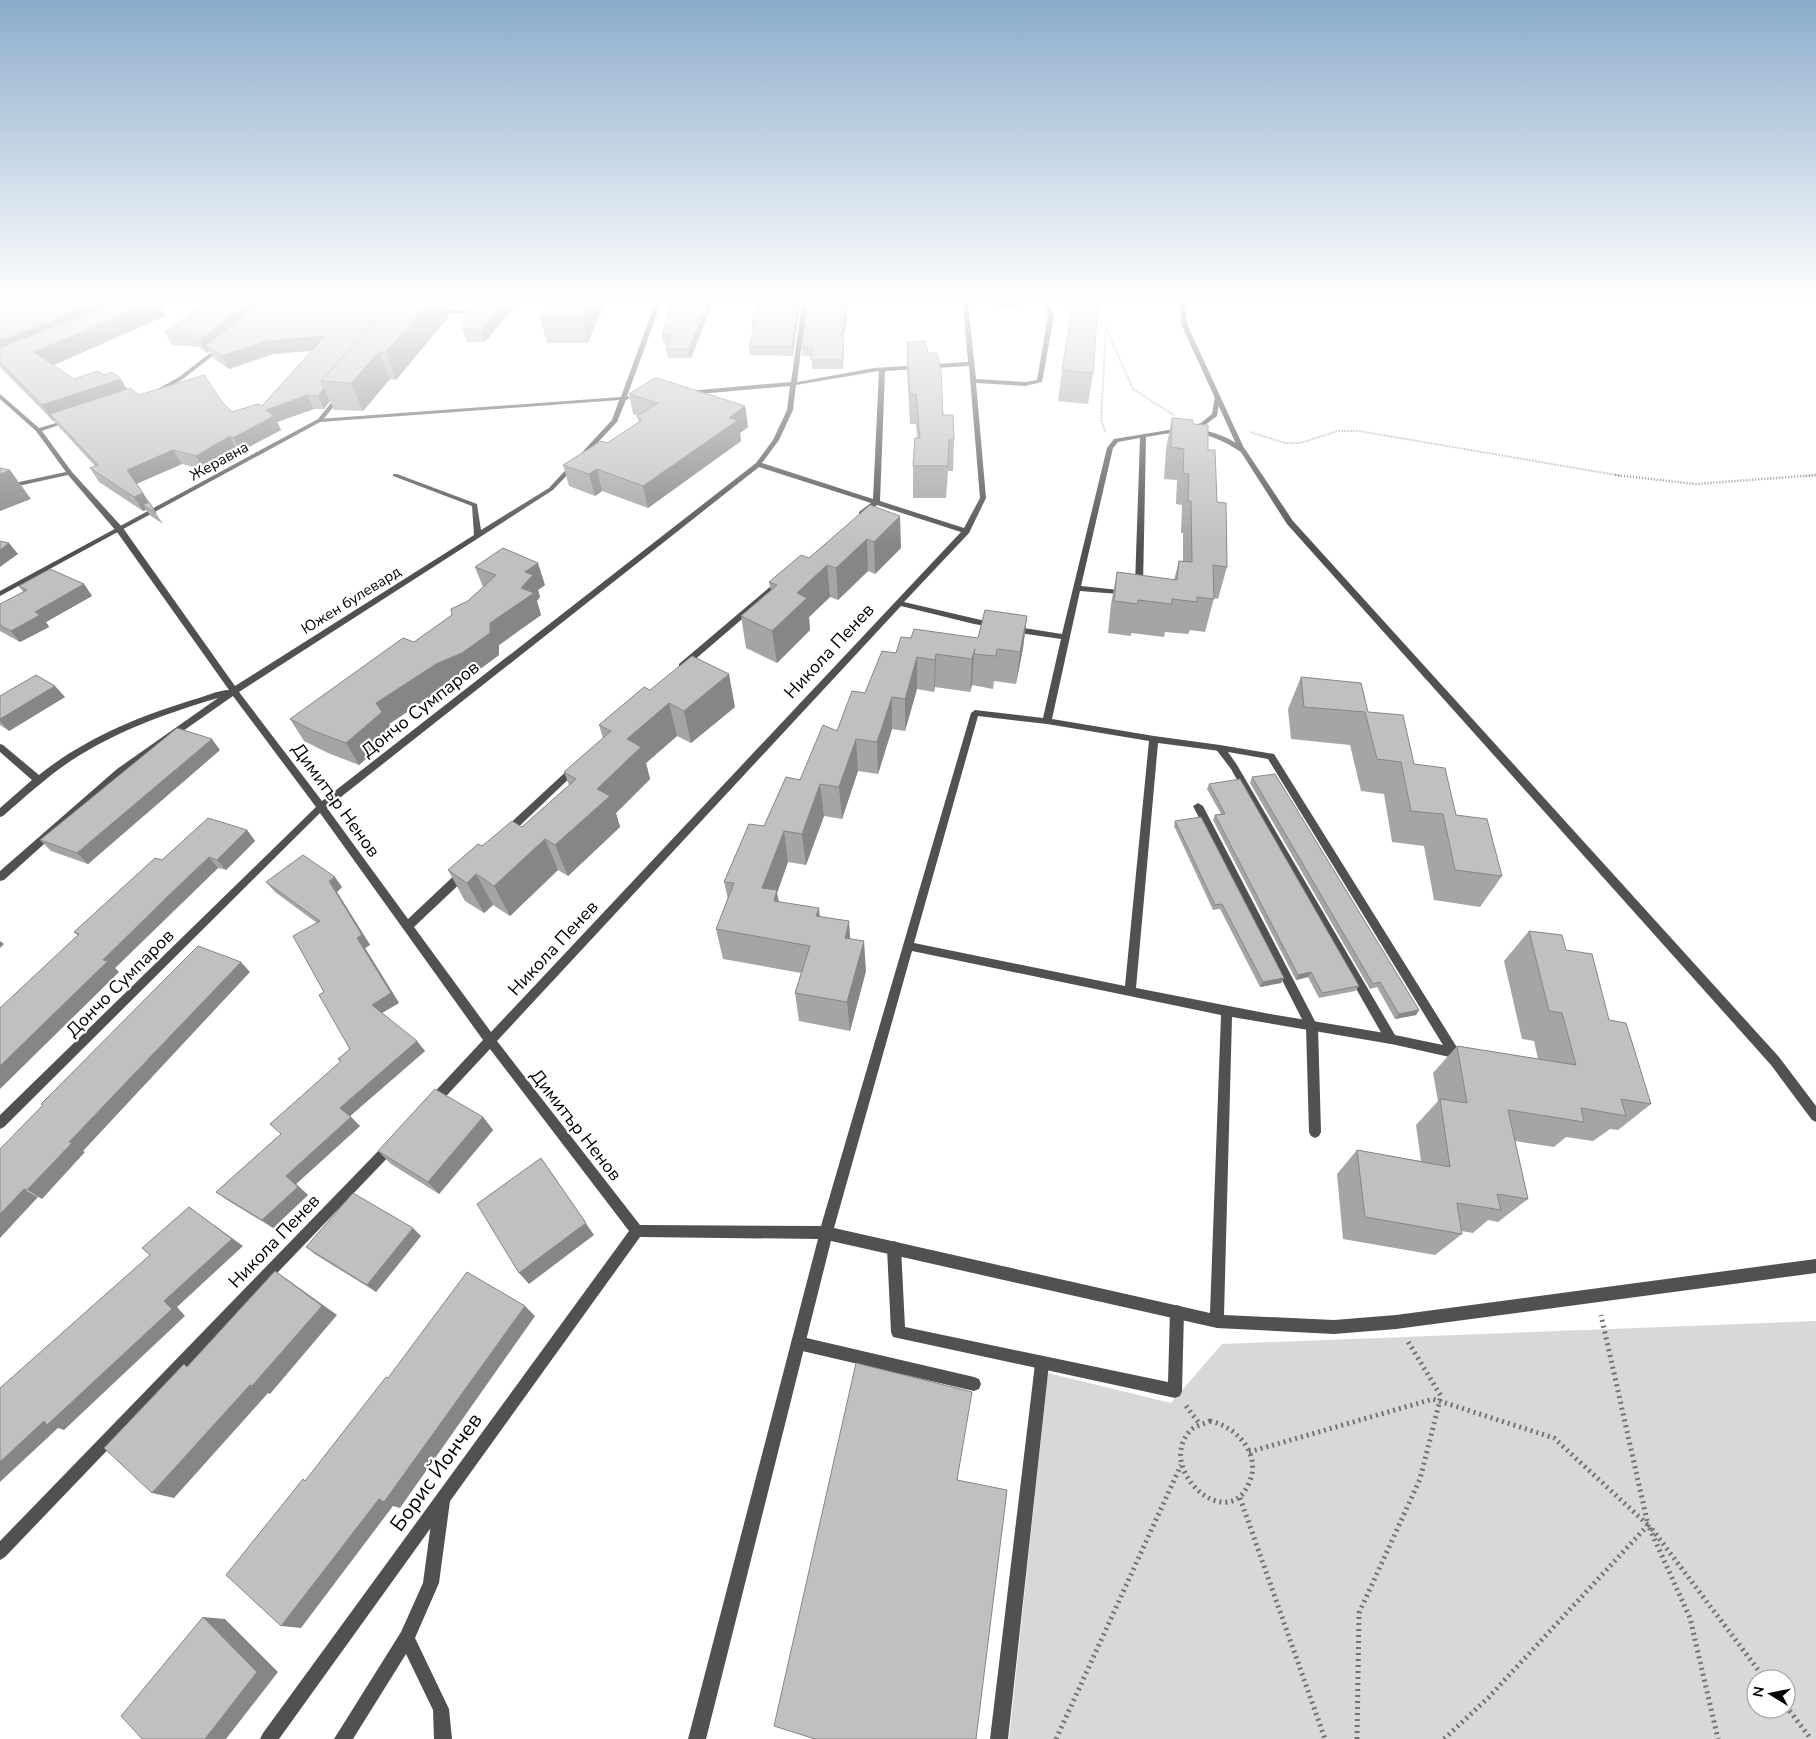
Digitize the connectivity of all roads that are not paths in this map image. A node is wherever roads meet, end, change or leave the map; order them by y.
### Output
1 (171, 384) edge
2 (628, 384) edge
3 (792, 384) edge
4 (794, 384) edge
5 (881, 384) edge
6 (973, 384) edge
7 (1212, 384) edge
8 (344, 391) edge
9 (154, 392) edge
10 (680, 393) edge
11 (0, 396) edge
12 (1218, 397) junction
13 (623, 398) junction
14 (632, 398) dead end
15 (74, 418) edge
16 (320, 420) junction
17 (38, 430) junction
18 (1183, 430) junction
19 (1142, 436) junction
20 (1243, 451) junction
21 (758, 464) junction
22 (70, 473) junction
23 (395, 475) dead end
24 (0, 488) edge
25 (876, 502) junction
26 (854, 521) edge
27 (120, 530) junction
28 (966, 531) junction
29 (478, 536) junction
30 (786, 578) edge
31 (1077, 588) junction
32 (0, 594) edge
33 (900, 603) junction
34 (1065, 638) junction
35 (674, 673) edge
36 (234, 691) junction
37 (1048, 721) junction
38 (1154, 739) junction
39 (0, 747) edge
40 (1220, 748) junction
41 (581, 762) edge
42 (39, 781) junction
43 (1198, 806) dead end
44 (321, 807) junction
45 (0, 812) edge
46 (501, 837) edge
47 (473, 865) edge
48 (0, 877) edge
49 (408, 926) junction
50 (908, 946) junction
51 (1130, 991) junction
52 (1227, 1011) junction
53 (1312, 1027) junction
54 (1391, 1039) junction
55 (491, 1042) junction
56 (422, 1114) edge
57 (1816, 1116) edge
58 (0, 1123) edge
59 (1315, 1132) dead end
60 (401, 1135) edge
61 (637, 1231) junction
62 (826, 1233) junction
63 (894, 1248) junction
64 (1816, 1266) edge
65 (1177, 1312) junction
66 (1217, 1321) junction
67 (798, 1343) junction
68 (1042, 1364) junction
69 (974, 1384) dead end
70 (442, 1500) junction
71 (0, 1552) edge
72 (407, 1638) junction
73 (270, 1739) edge
74 (344, 1739) edge
75 (443, 1739) edge
76 (697, 1739) edge
77 (999, 1739) edge

1 - 9 street
2 - 13 street, Южен булевард
3 - 10 street
4 - 21 street, Дончо Сумпаров
5 - 25 street
6 - 28 street, Никола Пенев
7 - 12 street
8 - 16 street, Жеравна
11 - 17 street, Димитър Ненов
12 - 18 street
12 - 20 street
13 - 14 street
13 - 16 street
13 - 29 street, Южен булевард
15 - 17 street
16 - 27 street, Жеравна
17 - 22 street, Димитър Ненов
18 - 19 street
18 - 20 street
19 - 31 street
19 - 31 street
20 - 57 street
21 - 25 street
21 - 44 street, Дончо Сумпаров
22 - 24 street
22 - 27 street, Димитър Ненов
23 - 29 street
25 - 26 street
25 - 28 street
27 - 32 street, Жеравна
27 - 36 street, Димитър Ненов
28 - 33 street, Никола Пенев
29 - 36 street, Южен булевард
30 - 35 street
31 - 34 street
33 - 34 street
33 - 55 street, Никола Пенев
34 - 37 street
36 - 42 street
36 - 44 street, Димитър Ненов
36 - 48 street, Южен булевард
37 - 38 street
37 - 50 street
38 - 40 street
38 - 51 street
39 - 42 street
40 - 54 street
40 - 54 street
41 - 46 street
42 - 45 street
43 - 53 street
44 - 49 street, Димитър Ненов
44 - 58 street, Дончо Сумпаров
47 - 49 street
49 - 55 street, Димитър Ненов
50 - 51 street
50 - 62 street
51 - 52 street
52 - 53 street
52 - 66 street
53 - 54 street
53 - 59 street
55 - 56 street, Никола Пенев
55 - 61 street, Димитър Ненов
60 - 71 street, Никола Пенев
61 - 62 street
61 - 70 street, Борис Йончев
62 - 63 street
62 - 67 street
63 - 65 street
63 - 68 street
64 - 66 street
65 - 66 street
65 - 68 street
67 - 69 street
67 - 76 street
68 - 77 street
70 - 72 street
70 - 73 street, Борис Йончев
72 - 74 street
72 - 75 street

